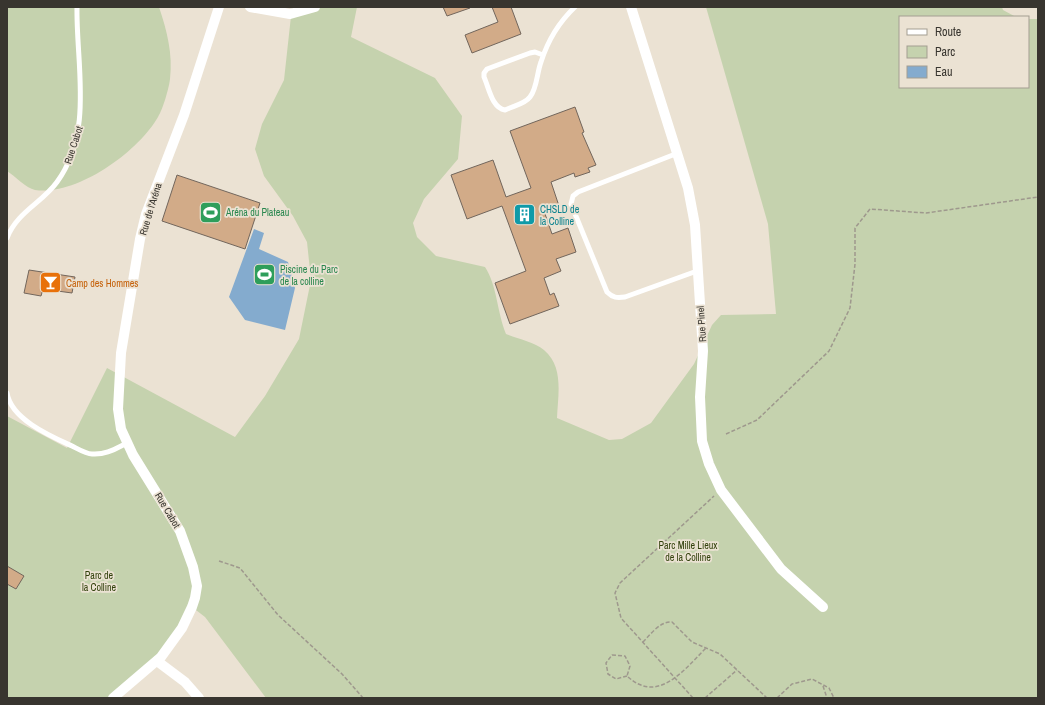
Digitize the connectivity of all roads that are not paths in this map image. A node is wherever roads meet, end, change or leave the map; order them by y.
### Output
1 (77, 7) edge
2 (219, 7) edge
3 (250, 7) edge
4 (315, 7) edge
5 (575, 7) edge
6 (631, 7) edge
7 (543, 55) junction
8 (678, 153) junction
9 (7, 238) edge
10 (697, 272) junction
11 (7, 393) edge
12 (127, 443) junction
13 (823, 607) dead end
14 (157, 661) junction
15 (113, 698) edge
16 (199, 698) edge

1 - 9 lane, Rue Cabot
2 - 12 street, Rue de l'Aréna
3 - 4 street
5 - 7 lane
6 - 8 street, Rue Pinel
7 - 7 lane
8 - 10 street, Rue Pinel
8 - 10 lane
10 - 13 street, Rue Pinel
11 - 12 lane
12 - 14 street, Rue Cabot
14 - 15 street, Rue Cabot
14 - 16 street

